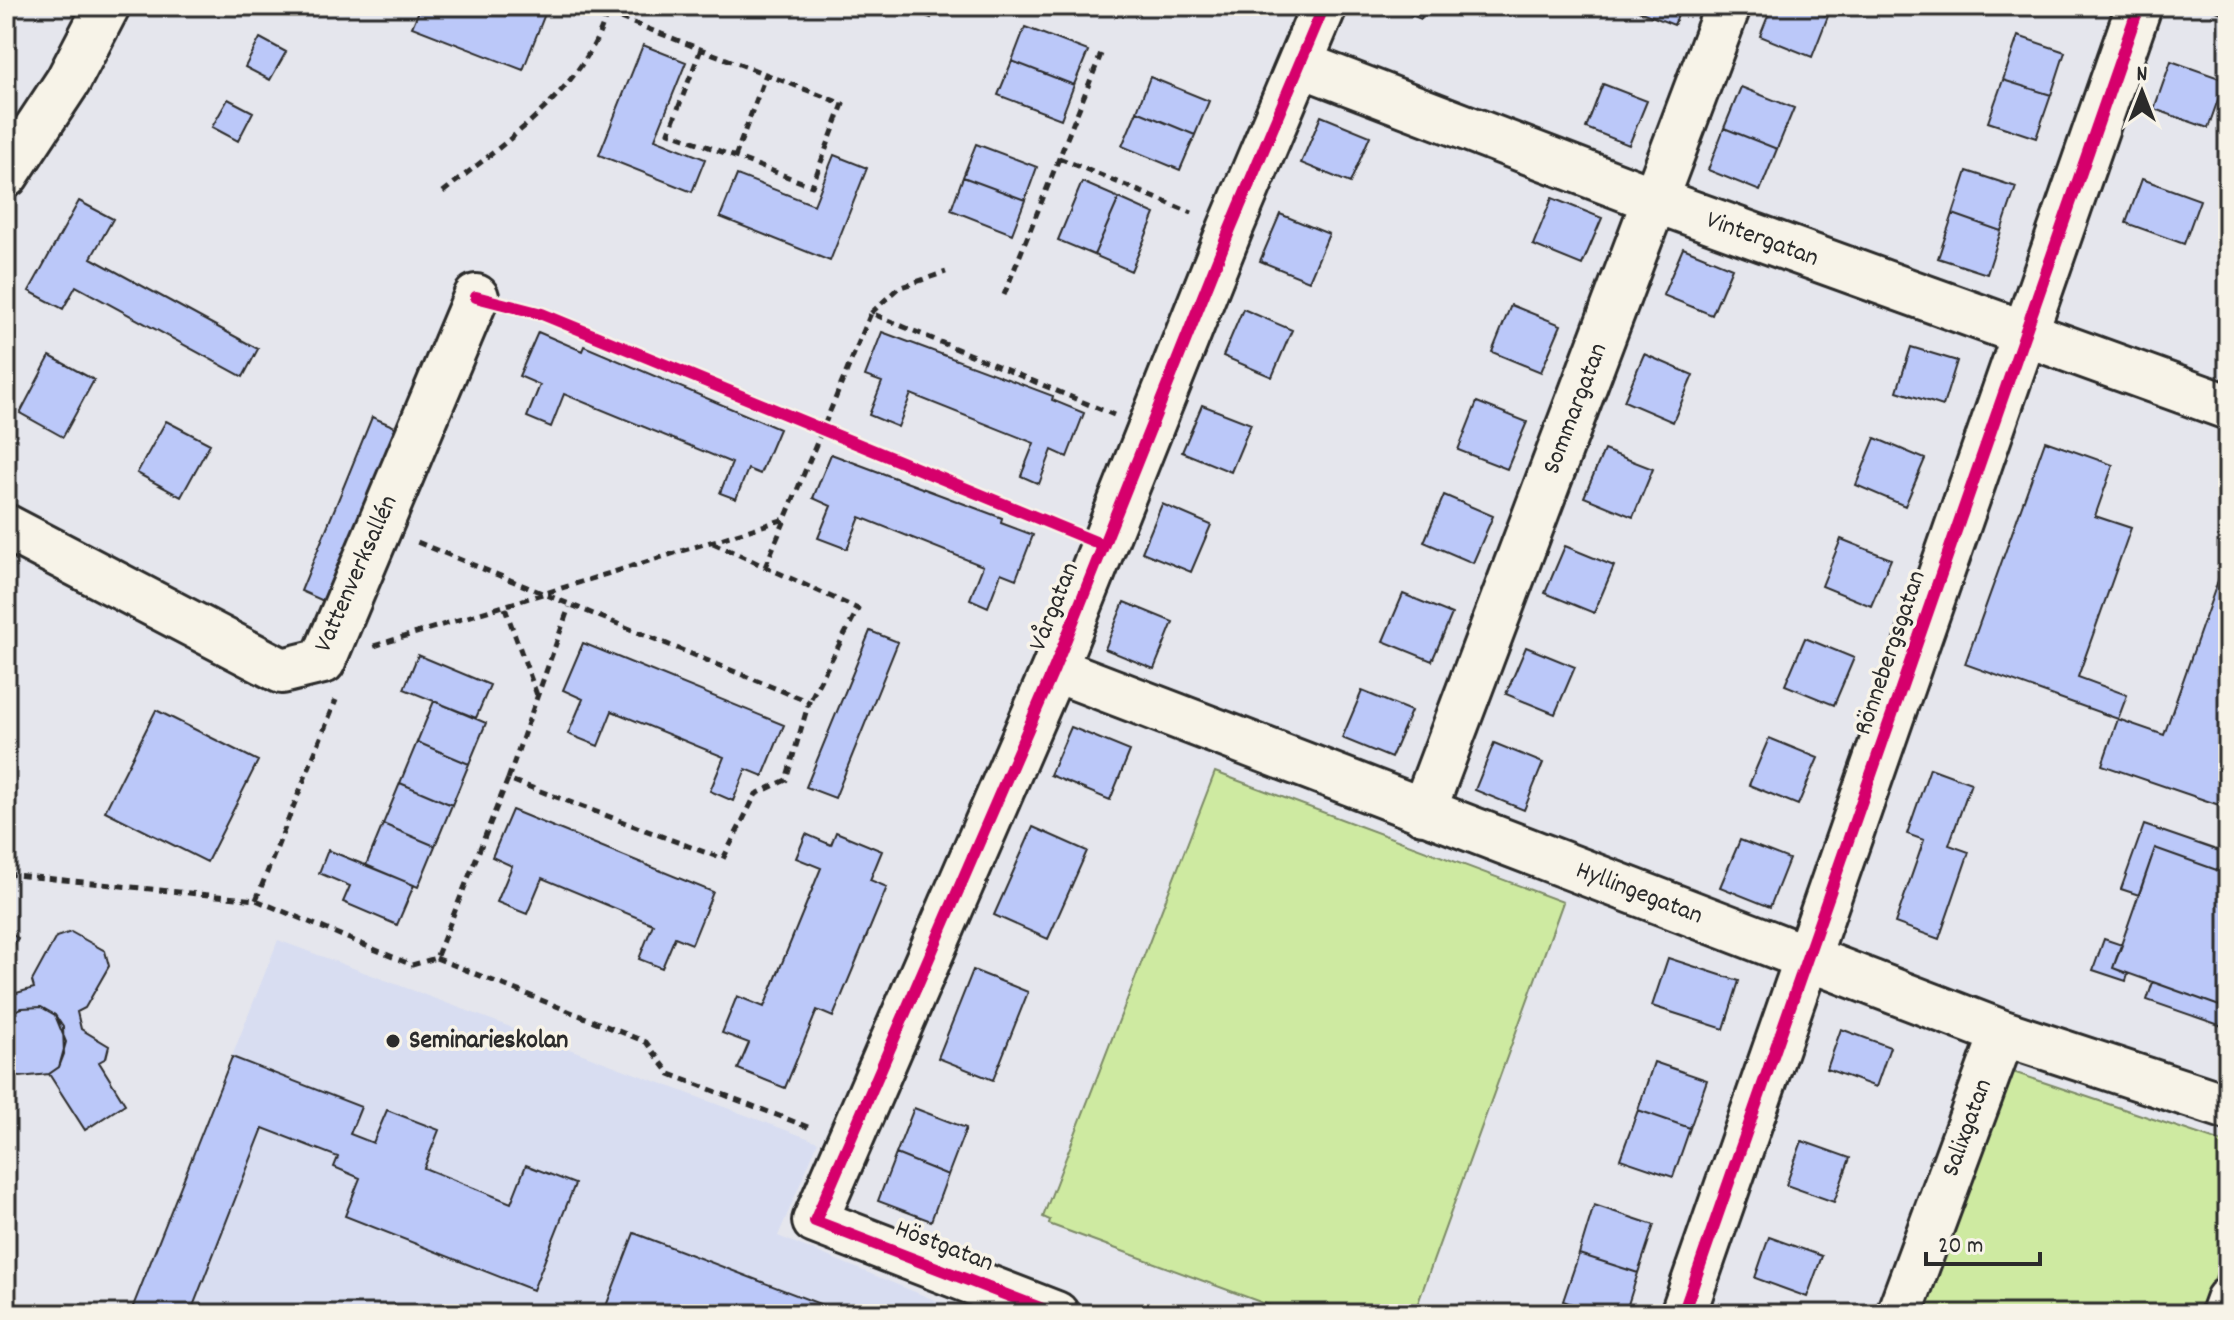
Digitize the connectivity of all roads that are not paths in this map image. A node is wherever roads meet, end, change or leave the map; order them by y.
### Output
1 (107, 6) edge
2 (1324, 6) edge
3 (1728, 6) edge
4 (2139, 6) edge
5 (1300, 64) junction
6 (6, 175) edge
7 (1655, 200) junction
8 (476, 297) dead end
9 (2024, 335) junction
10 (2228, 407) edge
11 (6, 527) edge
12 (1054, 669) junction
13 (1423, 812) junction
14 (1808, 959) junction
15 (2003, 1033) junction
16 (2228, 1107) edge
17 (815, 1221) joint
18 (2228, 1300) edge
19 (1056, 1314) edge
20 (1683, 1314) edge
21 (1899, 1314) edge
22 (2223, 1314) edge

1 - 6 street
2 - 5 street, Vårgatan
3 - 7 street, Sommargatan
4 - 9 street, Rönnebergsgatan
5 - 7 street, Vintergatan
5 - 12 street, Vårgatan
7 - 9 street, Vintergatan
7 - 13 street, Sommargatan
8 - 11 street, Vattenverksallén
9 - 10 street, Vintergatan
9 - 14 street, Rönnebergsgatan
12 - 13 street, Hyllingegatan
12 - 17 street, Vårgatan
13 - 14 street, Hyllingegatan
14 - 15 street, Hyllingegatan
14 - 20 street, Rönnebergsgatan
15 - 16 street, Hyllingegatan
15 - 21 street, Salixgatan
17 - 19 street, Höstgatan
18 - 22 street

